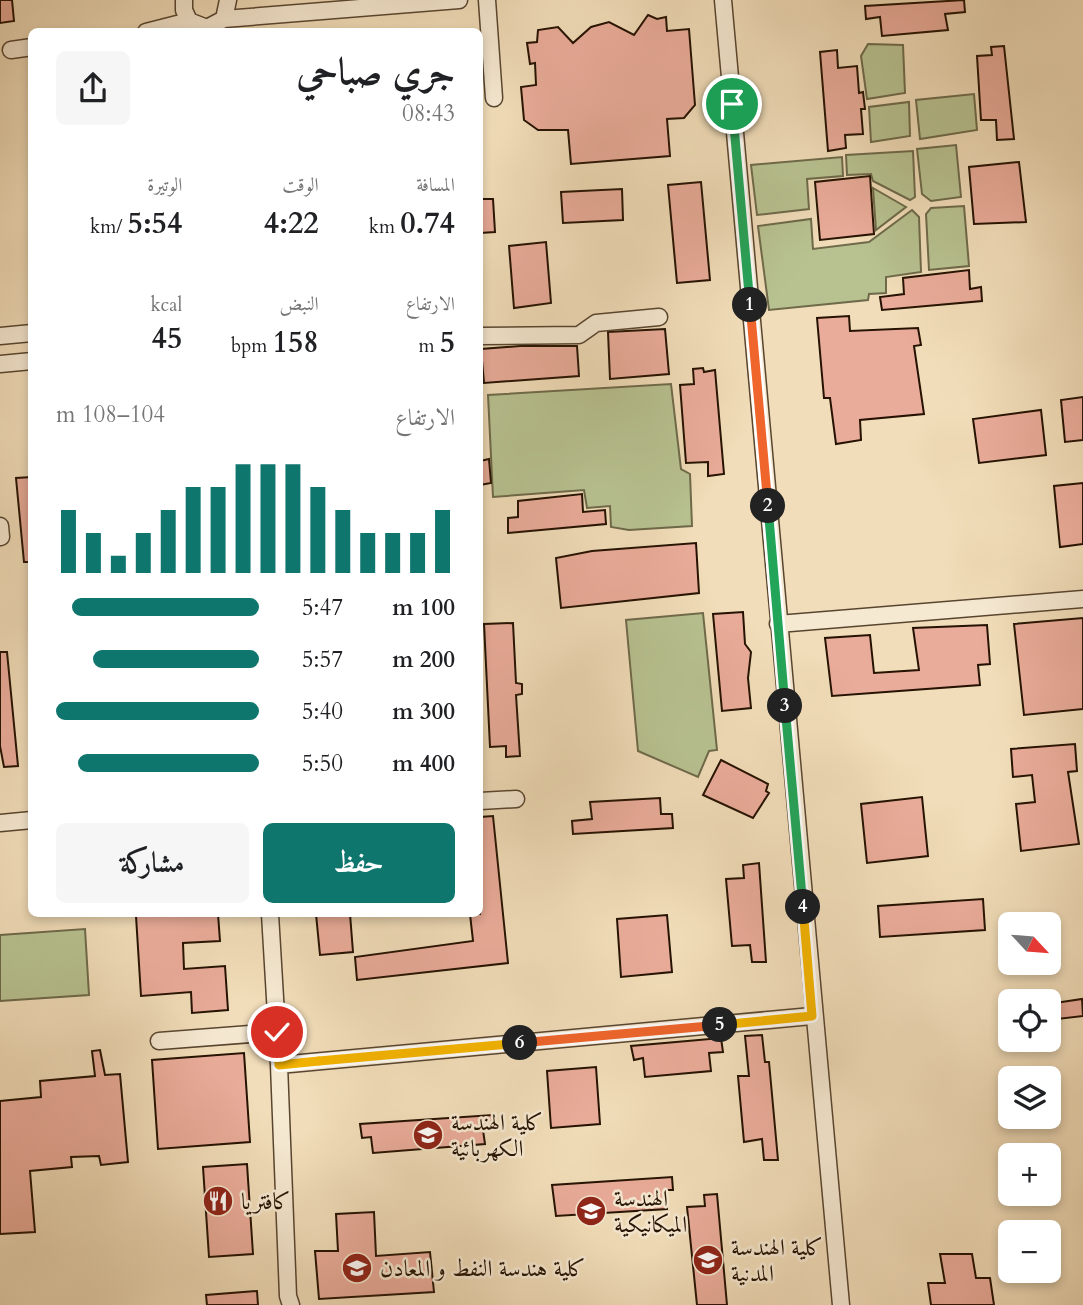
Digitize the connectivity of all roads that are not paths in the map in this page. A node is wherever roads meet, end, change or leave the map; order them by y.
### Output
1 (184, 0) edge
2 (228, 0) edge
3 (459, 0) edge
4 (487, 0) edge
5 (723, 0) edge
6 (221, 25) edge
7 (193, 26) edge
8 (28, 48) edge
9 (11, 50) dead end
10 (494, 98) dead end
11 (659, 317) dead end
12 (28, 332) edge
13 (0, 336) edge
14 (483, 336) edge
15 (28, 361) edge
16 (0, 364) edge
17 (1083, 598) edge
18 (778, 624) junction
19 (516, 799) dead end
20 (483, 801) edge
21 (28, 820) edge
22 (0, 823) edge
23 (270, 917) edge
24 (812, 1016) junction
25 (277, 1032) junction
26 (159, 1041) dead end
27 (279, 1065) junction
28 (292, 1305) edge
29 (841, 1305) edge

1 - 7 street
2 - 6 street
3 - 6 street
4 - 10 street
5 - 18 street
6 - 7 street
8 - 9 street
11 - 14 street
12 - 13 street
15 - 16 street
17 - 18 street
18 - 24 street
19 - 20 street
21 - 22 street
23 - 25 street
24 - 27 street
24 - 29 street
25 - 26 street
25 - 27 street
27 - 28 street

